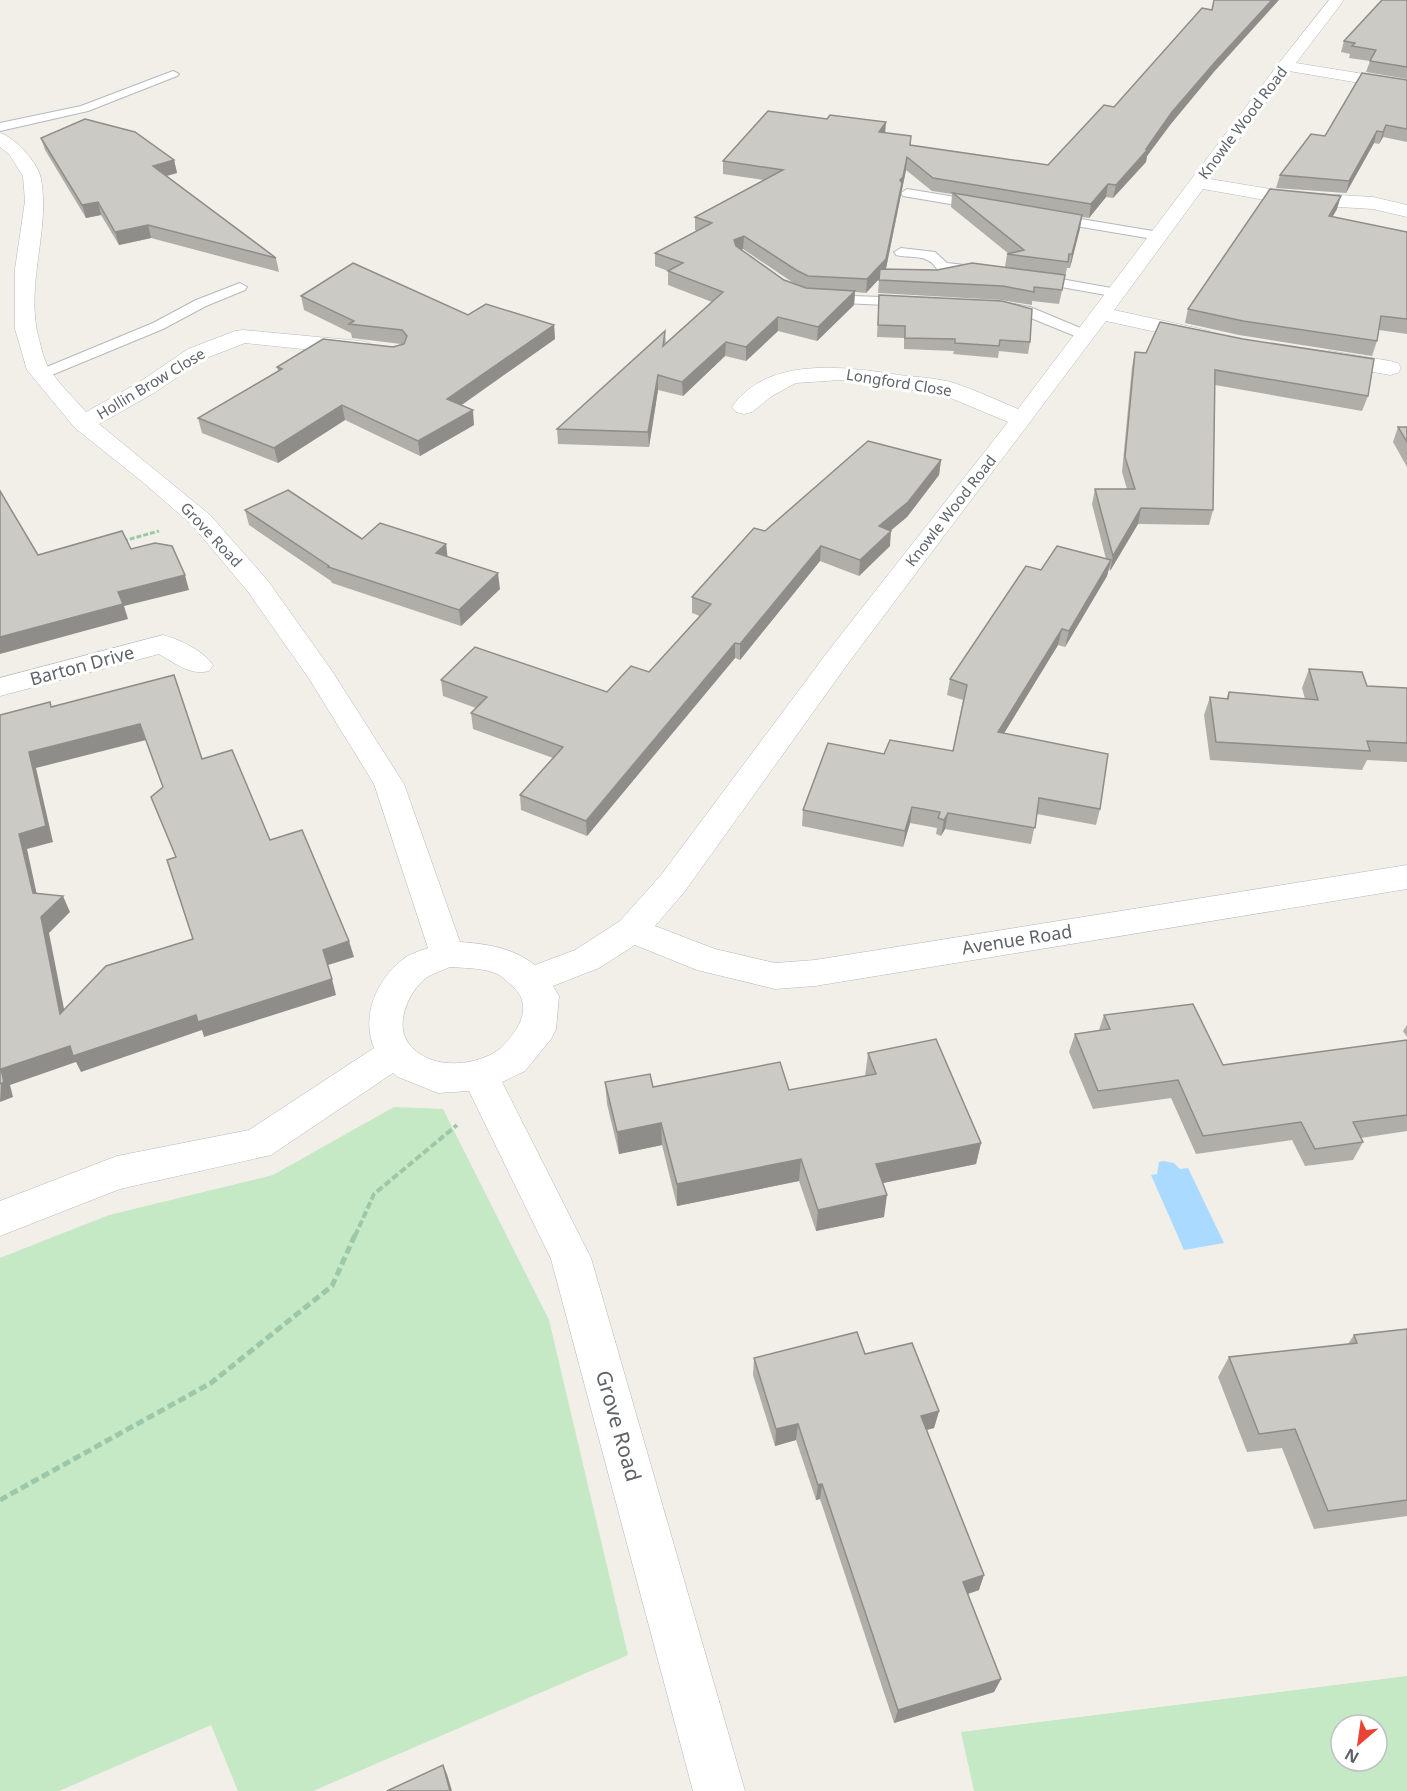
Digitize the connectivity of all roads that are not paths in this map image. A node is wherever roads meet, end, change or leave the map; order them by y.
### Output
1 (1337, 0) edge
2 (1285, 66) junction
3 (173, 74) dead end
4 (1407, 86) edge
5 (0, 127) edge
6 (0, 138) edge
7 (1198, 183) junction
8 (907, 193) edge
9 (998, 208) edge
10 (1407, 211) edge
11 (1033, 214) edge
12 (1159, 236) junction
13 (901, 252) dead end
14 (993, 272) edge
15 (1014, 275) edge
16 (240, 287) dead end
17 (1117, 293) junction
18 (814, 298) edge
19 (929, 303) edge
20 (984, 305) edge
21 (1102, 314) junction
22 (1085, 336) junction
23 (1227, 342) edge
24 (385, 351) edge
25 (1305, 355) edge
26 (1390, 368) dead end
27 (42, 374) junction
28 (744, 407) dead end
29 (1022, 419) junction
30 (83, 423) junction
31 (199, 665) dead end
32 (0, 687) edge
33 (1407, 877) edge
34 (632, 930) junction
35 (447, 954) junction
36 (531, 981) junction
37 (394, 1053) junction
38 (486, 1086) junction
39 (0, 1219) edge
40 (719, 1791) edge

1 - 2 street, Knowle Wood Road
2 - 4 street
2 - 7 street, Knowle Wood Road
3 - 5 lane
6 - 27 street, Grove Road
7 - 10 street
7 - 12 street, Knowle Wood Road
8 - 9 lane
11 - 12 lane
12 - 17 street, Knowle Wood Road
13 - 14 lane
15 - 17 lane
16 - 27 lane
17 - 21 street, Knowle Wood Road
18 - 19 lane
20 - 22 lane
21 - 22 street, Knowle Wood Road
21 - 23 street
22 - 29 street, Knowle Wood Road
24 - 30 street, Hollin Brow Close
25 - 26 street
27 - 30 street, Grove Road
28 - 29 street, Longford Close
29 - 34 street, Knowle Wood Road
30 - 35 street, Grove Road
31 - 32 street, Barton Drive
33 - 34 street, Avenue Road
34 - 36 street, Knowle Wood Road
35 - 36 street
35 - 37 street
36 - 38 street
37 - 38 street
37 - 39 street
38 - 40 street, Grove Road

